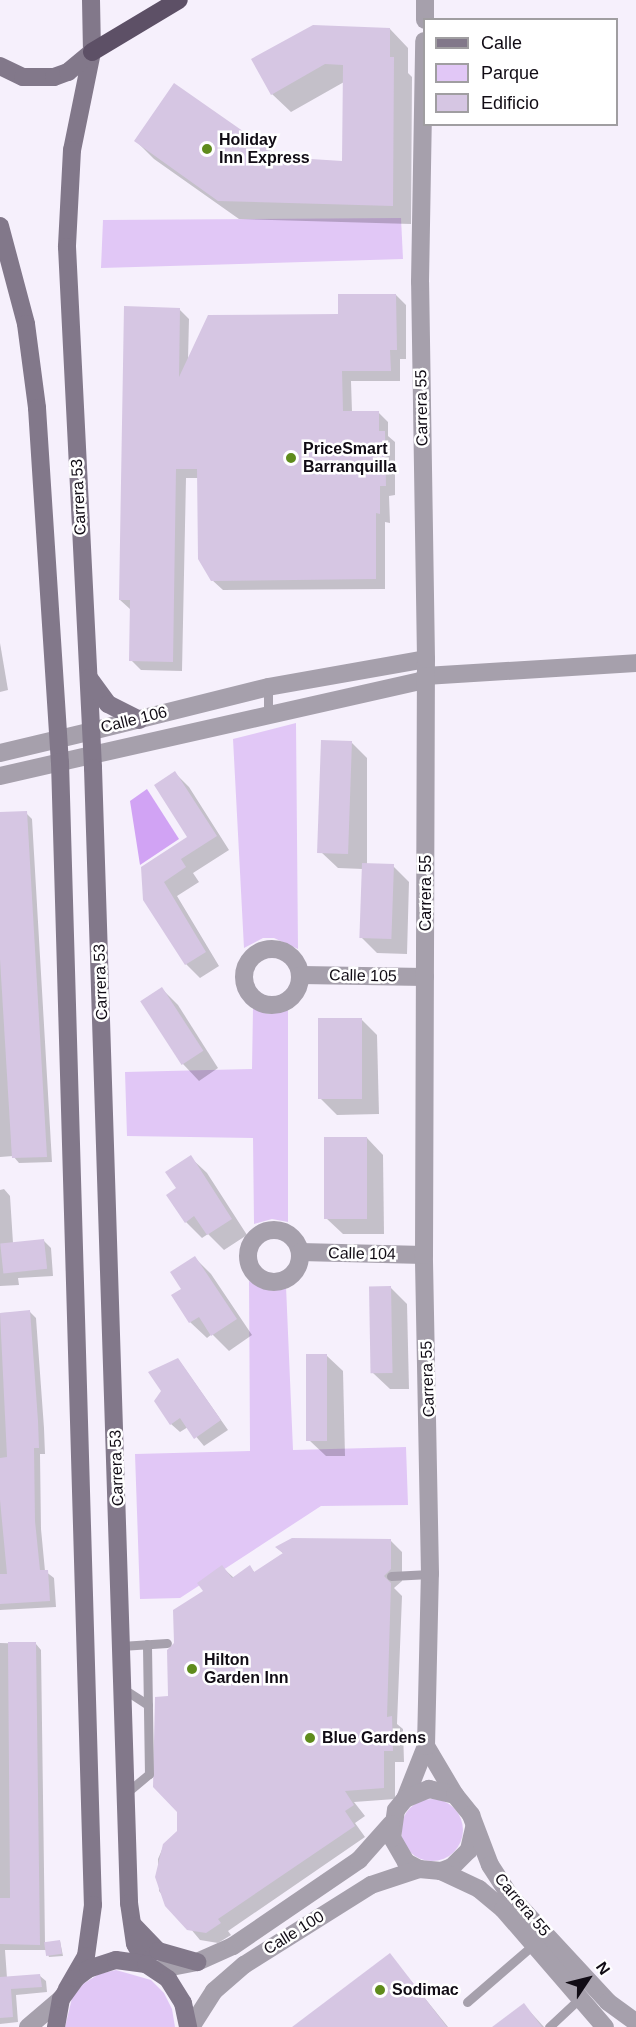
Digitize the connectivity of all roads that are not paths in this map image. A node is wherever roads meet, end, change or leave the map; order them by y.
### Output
1 (91, 0) edge
2 (178, 0) edge
3 (425, 0) edge
4 (425, 18) edge
5 (92, 52) junction
6 (0, 66) edge
7 (423, 101) edge
8 (0, 226) edge
9 (636, 663) edge
10 (425, 671) junction
11 (88, 677) junction
12 (268, 687) junction
13 (368, 692) junction
14 (268, 714) junction
15 (426, 715) junction
16 (139, 720) junction
17 (92, 731) junction
18 (59, 739) junction
19 (0, 753) edge
20 (92, 755) junction
21 (60, 762) junction
22 (0, 776) edge
23 (301, 975) dead end
24 (425, 977) junction
25 (300, 1252) dead end
26 (424, 1255) junction
27 (430, 1574) junction
28 (391, 1576) dead end
29 (167, 1643) dead end
30 (147, 1644) junction
31 (121, 1646) junction
32 (122, 1688) junction
33 (148, 1705) junction
34 (426, 1746) junction
35 (125, 1794) junction
36 (454, 1795) junction
37 (405, 1799) junction
38 (392, 1824) junction
39 (474, 1828) junction
40 (419, 1869) junction
41 (441, 1870) junction
42 (130, 1917) junction
43 (533, 1945) junction
44 (197, 1962) junction
45 (151, 1967) junction
46 (64, 1995) junction
47 (579, 1999) junction
48 (467, 2001) dead end
49 (636, 2022) edge
50 (28, 2027) edge
51 (56, 2027) edge
52 (189, 2027) edge
53 (549, 2027) edge
54 (605, 2027) edge

1 - 5 main road, Carrera 53
2 - 5 highway
3 - 4 street
5 - 6 main road
5 - 11 main road, Carrera 53
7 - 10 street, Carrera 55
8 - 18 main road, Carrera 53
9 - 10 street, Calle 106
10 - 12 street, Calle 106
10 - 13 street, Calle 106
10 - 15 street, Carrera 55
11 - 16 main road
11 - 17 main road, Carrera 53
12 - 14 lane
12 - 16 street, Calle 106
13 - 14 street, Calle 106
13 - 15 street, Calle 106
14 - 20 street, Calle 106
15 - 24 street, Carrera 55
16 - 17 street, Calle 106
17 - 18 street, Calle 106
17 - 20 main road, Carrera 53
18 - 19 street, Calle 106
18 - 21 main road, Carrera 53
20 - 21 street, Calle 106
20 - 31 main road, Carrera 53
21 - 22 street, Calle 106
21 - 46 main road, Carrera 53
23 - 24 street, Calle 105
24 - 26 street, Carrera 55
25 - 26 street, Calle 104
26 - 27 street, Carrera 55
27 - 28 lane
27 - 34 street, Carrera 55
29 - 30 lane
30 - 31 lane
30 - 33 lane
31 - 32 main road, Carrera 53
32 - 33 lane
32 - 35 main road, Carrera 53
33 - 35 lane
34 - 36 street
34 - 37 street, Carrera 55
35 - 42 main road, Carrera 53
36 - 37 street
36 - 39 street
37 - 38 street
38 - 40 street
38 - 44 street, Calle 100
39 - 41 street
39 - 49 street, Carrera 55
40 - 41 street
40 - 52 street, Calle 100
41 - 43 street, Carrera 55
42 - 44 main road
42 - 45 main road, Carrera 53
43 - 47 street, Carrera 55
43 - 48 lane
44 - 45 street, Calle 100
45 - 46 main road
45 - 52 main road
46 - 50 street
46 - 51 main road
47 - 53 lane
47 - 54 street, Carrera 55

